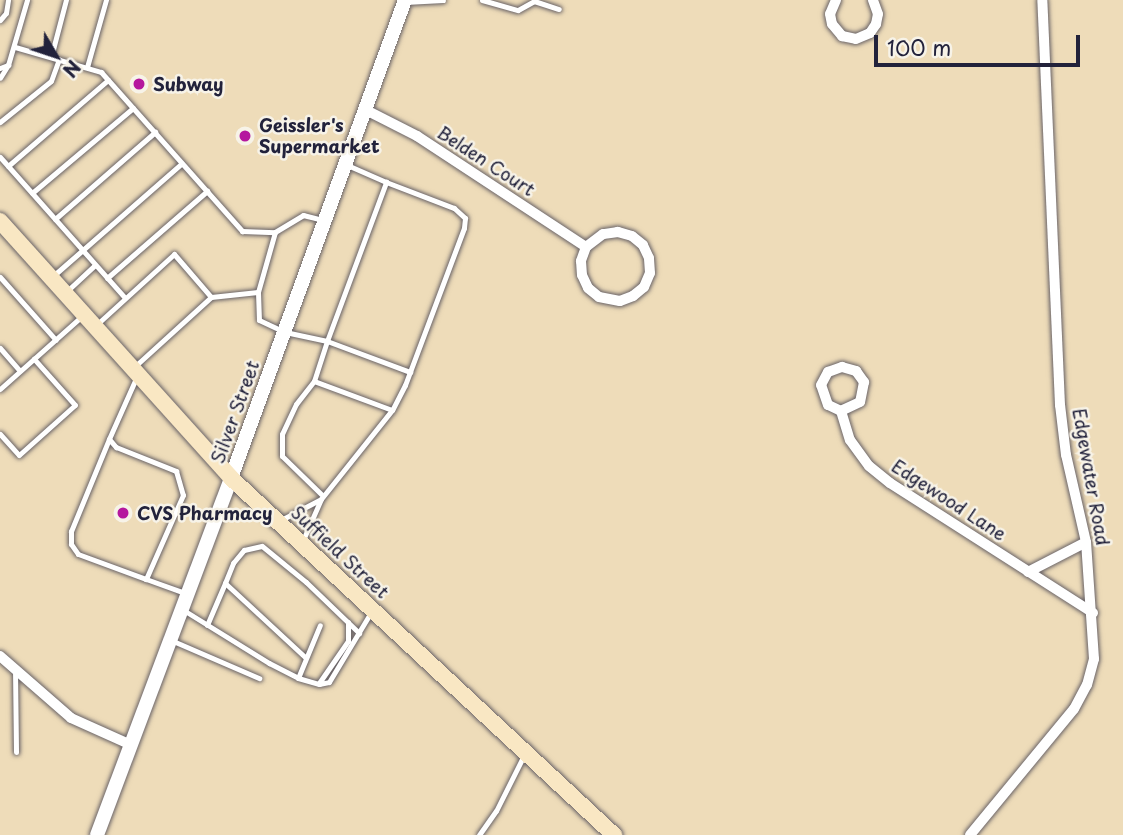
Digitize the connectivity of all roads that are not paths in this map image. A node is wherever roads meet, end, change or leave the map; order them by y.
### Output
1 (8, 0) edge
2 (27, 0) edge
3 (66, 0) edge
4 (106, 0) edge
5 (443, 0) edge
6 (482, 0) edge
7 (873, 0) edge
8 (1042, 0) edge
9 (405, 1) edge
10 (831, 1) edge
11 (559, 9) dead end
12 (0, 20) edge
13 (15, 47) junction
14 (51, 57) junction
15 (59, 60) junction
16 (8, 65) junction
17 (87, 67) junction
18 (0, 68) edge
19 (0, 78) edge
20 (108, 80) junction
21 (133, 108) junction
22 (364, 109) junction
23 (0, 122) edge
24 (155, 132) junction
25 (0, 156) edge
26 (182, 163) junction
27 (344, 164) junction
28 (8, 166) junction
29 (386, 182) junction
30 (207, 191) junction
31 (32, 193) junction
32 (55, 219) junction
33 (324, 220) junction
34 (1, 225) edge
35 (275, 232) junction
36 (586, 247) junction
37 (81, 249) junction
38 (95, 265) junction
39 (0, 278) edge
40 (51, 278) junction
41 (107, 278) junction
42 (258, 292) junction
43 (65, 293) junction
44 (211, 297) junction
45 (125, 298) junction
46 (89, 320) junction
47 (285, 332) junction
48 (55, 340) junction
49 (327, 341) junction
50 (0, 348) edge
51 (34, 359) junction
52 (20, 371) junction
53 (135, 371) junction
54 (410, 372) junction
55 (314, 381) junction
56 (0, 389) edge
57 (392, 410) junction
58 (841, 411) junction
59 (0, 434) edge
60 (109, 439) junction
61 (231, 478) junction
62 (322, 497) junction
63 (279, 522) junction
64 (1086, 541) junction
65 (302, 543) junction
66 (1028, 572) junction
67 (146, 579) junction
68 (225, 583) junction
69 (188, 594) junction
70 (373, 608) junction
71 (182, 609) junction
72 (1093, 614) junction
73 (348, 622) junction
74 (207, 625) junction
75 (320, 625) dead end
76 (359, 633) junction
77 (170, 640) junction
78 (0, 656) edge
79 (306, 658) junction
80 (15, 669) junction
81 (259, 678) dead end
82 (298, 678) junction
83 (319, 684) junction
84 (131, 745) junction
85 (16, 752) dead end
86 (526, 752) junction
87 (97, 835) edge
88 (479, 835) edge
89 (614, 835) edge
90 (970, 835) edge

1 - 12 lane
2 - 13 lane
3 - 14 lane
4 - 17 lane
5 - 9 lane
6 - 11 lane
7 - 10 street
8 - 64 street, Edgewater Road
9 - 22 street, Silver Street
13 - 14 lane
13 - 16 lane
14 - 15 lane
15 - 17 lane
15 - 23 lane
16 - 18 lane
16 - 19 lane
17 - 20 lane
20 - 21 lane
20 - 28 lane
21 - 24 lane
21 - 31 lane
22 - 27 street, Silver Street
22 - 36 street, Belden Court
24 - 26 lane
24 - 32 lane
25 - 28 lane
26 - 30 lane
26 - 37 lane
27 - 29 lane
27 - 33 street, Silver Street
28 - 31 lane
29 - 49 lane
29 - 54 lane
30 - 35 lane
30 - 41 lane
31 - 32 lane
32 - 37 lane
33 - 35 lane
33 - 47 street, Silver Street
34 - 40 main road, Suffield Street
35 - 42 lane
36 - 36 street
37 - 38 lane
37 - 40 lane
38 - 41 lane
38 - 43 lane
39 - 48 lane
40 - 43 main road, Suffield Street
41 - 45 lane
42 - 44 lane
42 - 47 lane
43 - 46 main road, Suffield Street
44 - 45 lane
44 - 53 lane
45 - 46 lane
46 - 48 lane
46 - 53 main road, Suffield Street
47 - 49 lane
47 - 61 street, Silver Street
48 - 51 lane
49 - 54 lane
49 - 55 lane
50 - 52 lane
51 - 52 lane
51 - 59 lane
52 - 56 lane
53 - 60 lane
53 - 61 main road, Suffield Street
54 - 57 lane
55 - 57 lane
55 - 62 lane
57 - 62 lane
58 - 58 street, Edgewood Lane
58 - 66 street, Edgewood Lane
60 - 67 lane
60 - 67 lane
61 - 63 main road, Suffield Street
61 - 69 street, Silver Street
62 - 63 lane
62 - 65 lane
63 - 65 main road, Suffield Street
64 - 66 street
64 - 72 street, Edgewater Road
65 - 70 main road, Suffield Street
66 - 72 street, Edgewood Lane
67 - 69 lane
68 - 73 lane
68 - 74 lane
68 - 79 lane
69 - 71 street, Silver Street
70 - 76 lane
70 - 86 main road, Suffield Street
71 - 74 lane
71 - 77 street, Silver Street
72 - 90 street, Edgewater Road
73 - 76 lane
73 - 83 lane
74 - 82 lane
75 - 79 lane
76 - 83 lane
77 - 81 lane
77 - 84 street, Silver Street
78 - 80 street
79 - 82 lane
80 - 84 street
80 - 85 lane
82 - 83 lane
84 - 87 street, Silver Street
86 - 88 lane
86 - 89 main road, Suffield Street

